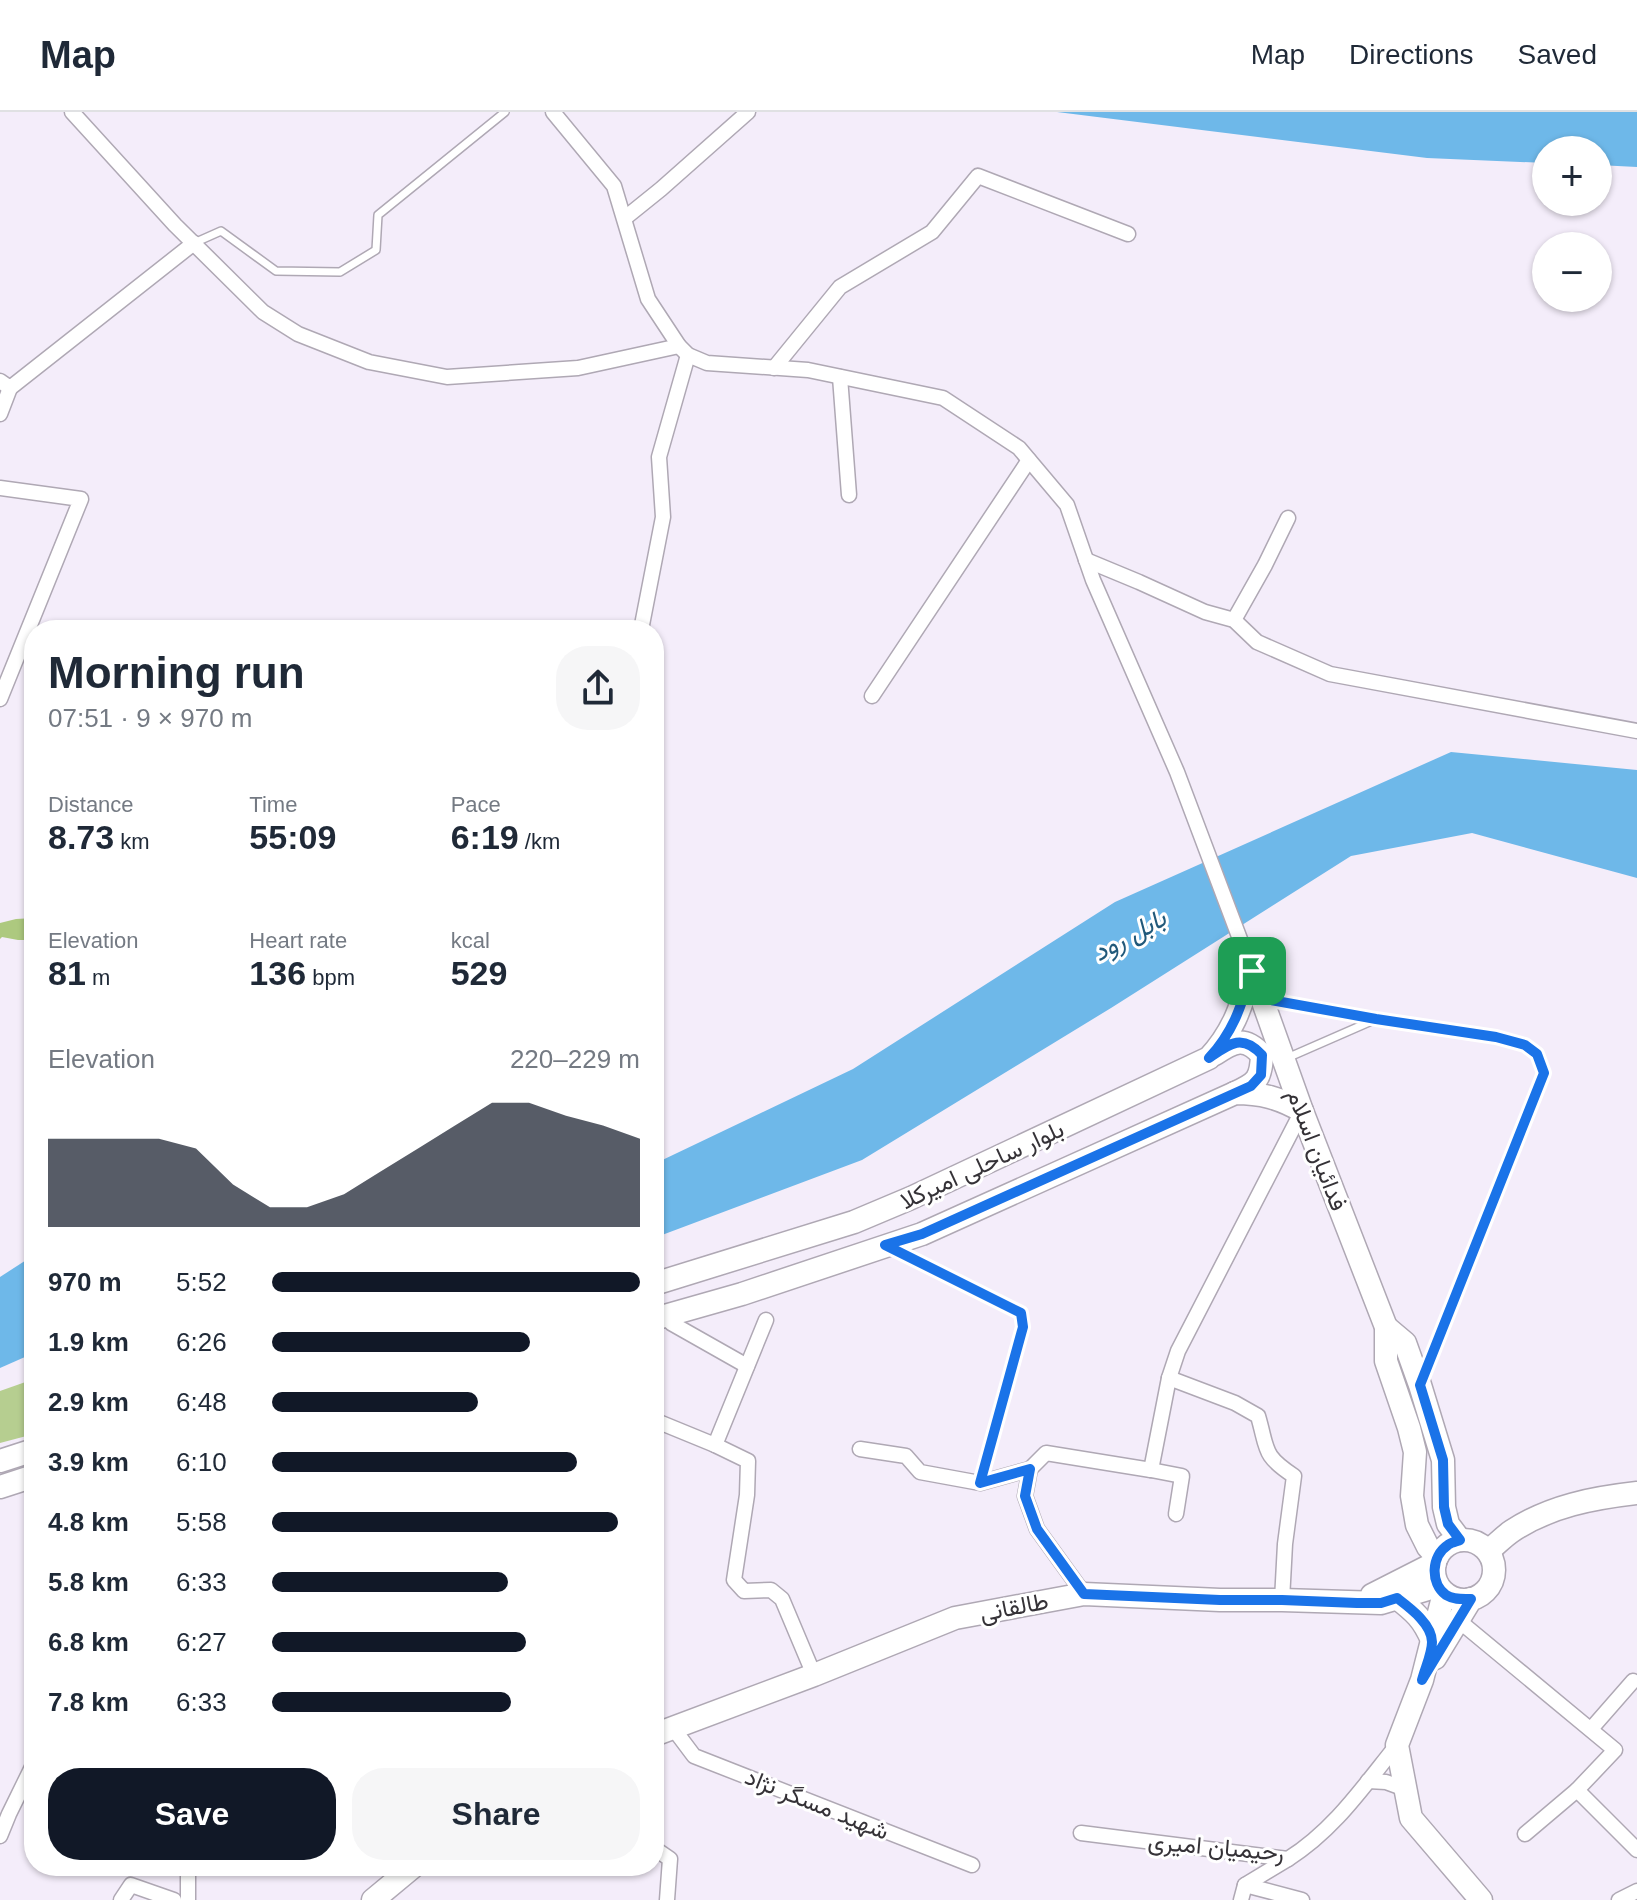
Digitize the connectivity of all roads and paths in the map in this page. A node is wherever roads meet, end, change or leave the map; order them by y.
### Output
1 (72, 112) edge
2 (505, 112) edge
3 (553, 112) edge
4 (748, 112) edge
5 (625, 218) junction
6 (1128, 234) dead end
7 (194, 243) junction
8 (683, 351) junction
9 (774, 368) junction
10 (840, 377) junction
11 (5, 384) edge
12 (0, 414) edge
13 (1029, 460) junction
14 (0, 488) edge
15 (849, 495) dead end
16 (1288, 518) dead end
17 (1086, 560) junction
18 (32, 620) edge
19 (643, 620) edge
20 (1234, 620) junction
21 (24, 640) edge
22 (872, 696) dead end
23 (0, 699) edge
24 (1637, 731) edge
25 (1252, 971) junction
26 (1260, 998) junction
27 (1376, 1019) junction
28 (1209, 1058) junction
29 (1283, 1059) junction
30 (1235, 1093) junction
31 (1302, 1111) junction
32 (885, 1245) junction
33 (664, 1281) edge
34 (664, 1320) edge
35 (766, 1320) dead end
36 (664, 1322) edge
37 (1386, 1327) junction
38 (747, 1366) junction
39 (1169, 1378) junction
40 (1420, 1385) junction
41 (664, 1424) edge
42 (715, 1445) junction
43 (860, 1449) dead end
44 (24, 1453) edge
45 (0, 1461) edge
46 (1030, 1469) junction
47 (1151, 1470) junction
48 (24, 1479) edge
49 (980, 1483) junction
50 (0, 1487) edge
51 (1637, 1493) edge
52 (1176, 1514) dead end
53 (1460, 1540) junction
54 (1488, 1551) junction
55 (1436, 1560) junction
56 (1441, 1590) junction
57 (1084, 1594) junction
58 (1397, 1598) junction
59 (1471, 1599) junction
60 (1282, 1600) junction
61 (1357, 1603) junction
62 (1458, 1620) junction
63 (1432, 1640) junction
64 (814, 1675) junction
65 (1422, 1680) junction
66 (1633, 1681) dead end
67 (1591, 1729) junction
68 (664, 1732) edge
69 (1397, 1745) junction
70 (24, 1779) edge
71 (1368, 1781) junction
72 (1405, 1789) junction
73 (1577, 1790) junction
74 (4, 1812) edge
75 (1081, 1833) dead end
76 (1525, 1834) dead end
77 (0, 1836) edge
78 (1637, 1850) edge
79 (664, 1855) edge
80 (1288, 1859) junction
81 (972, 1865) dead end
82 (188, 1876) edge
83 (396, 1876) edge
84 (1637, 1891) edge
85 (1243, 1893) edge
86 (121, 1900) edge
87 (174, 1900) edge
88 (188, 1900) edge
89 (373, 1900) edge
90 (667, 1900) edge
91 (1302, 1900) edge
92 (1481, 1900) edge
93 (1619, 1900) edge

1 - 7 street
2 - 7 lane
3 - 5 street
4 - 5 street
5 - 8 street
6 - 9 street
7 - 8 street
7 - 11 street
8 - 9 street
8 - 19 street
9 - 10 street
10 - 13 street
10 - 15 street
11 - 12 street
13 - 17 street
13 - 22 street
14 - 18 street
16 - 20 street
17 - 20 street
17 - 25 street
20 - 24 street
21 - 23 street
25 - 26 main road, فدائیان اسلام
25 - 28 main road, بلوار ساحلی امیرکلا
26 - 27 lane
26 - 29 main road, فدائیان اسلام
27 - 29 lane
27 - 40 lane
28 - 30 main road
28 - 33 main road, بلوار ساحلی امیرکلا
29 - 31 main road, فدائیان اسلام
30 - 31 main road
30 - 32 main road, بلوار ساحلی امیرکلا
31 - 37 main road, فدائیان اسلام
31 - 39 street
32 - 34 main road, بلوار ساحلی امیرکلا
32 - 49 lane
35 - 38 street
36 - 38 street
37 - 40 main road, فدائیان اسلام
37 - 55 main road, فدائیان اسلام
38 - 42 street
39 - 47 street
39 - 60 street
40 - 53 main road, فدائیان اسلام
41 - 42 street
42 - 64 street
43 - 49 street
44 - 45 main road
46 - 47 street
46 - 49 street
46 - 57 street
47 - 52 street
48 - 50 main road
51 - 54 main road
53 - 54 main road
53 - 55 main road
54 - 59 main road
55 - 56 main road
55 - 61 main road, طالقانی
56 - 58 main road
56 - 59 main road
56 - 63 main road
57 - 60 main road, طالقانی
57 - 64 main road, طالقانی
58 - 61 main road
58 - 63 main road
59 - 62 main road
60 - 61 main road, طالقانی
62 - 65 main road
62 - 67 street
63 - 65 main road
64 - 68 main road, طالقانی
65 - 69 main road
66 - 67 street
67 - 73 street
68 - 81 street, شهید مسگر نژاد
69 - 71 street, رحیمیان امیری
69 - 72 main road
70 - 74 street
71 - 72 street
71 - 80 street, رحیمیان امیری
72 - 92 main road
73 - 76 street
73 - 78 street
74 - 77 street
75 - 80 street, رحیمیان امیری
79 - 90 street
80 - 85 street
82 - 88 street
83 - 89 main road
84 - 93 street
85 - 91 street
86 - 87 street

